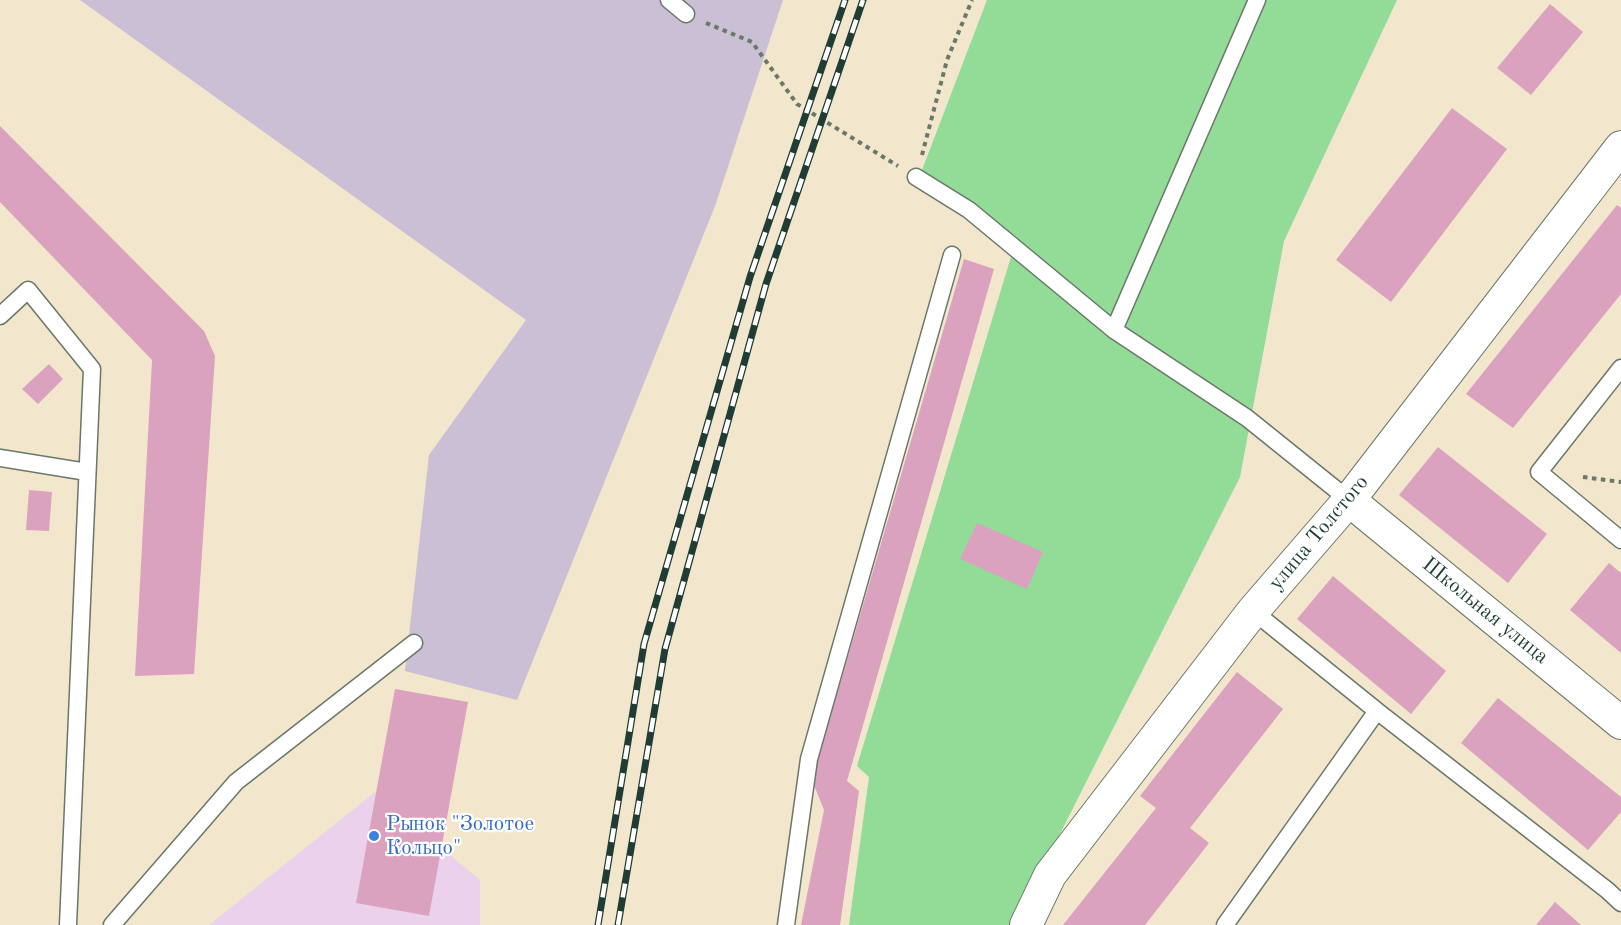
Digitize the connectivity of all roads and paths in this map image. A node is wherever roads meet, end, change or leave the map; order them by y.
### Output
1 (669, 0) edge
2 (972, 0) edge
3 (1257, 0) edge
4 (686, 14) joint
5 (1619, 153) edge
6 (916, 177) junction
7 (952, 255) dead end
8 (0, 316) edge
9 (1114, 330) junction
10 (1621, 368) edge
11 (0, 458) edge
12 (87, 472) junction
13 (1349, 500) junction
14 (1621, 540) edge
15 (1253, 611) junction
16 (414, 643) dead end
17 (1377, 711) junction
18 (1621, 723) edge
19 (1614, 885) edge
20 (1621, 903) edge
21 (68, 925) edge
22 (112, 925) edge
23 (786, 925) edge
24 (1026, 925) edge
25 (1226, 925) edge

1 - 4 lane
2 - 6 path
3 - 9 lane
4 - 6 path
5 - 13 street, улица Толстого
6 - 9 lane
7 - 23 lane
8 - 12 lane
9 - 13 lane
10 - 14 lane
11 - 12 lane
12 - 21 lane
13 - 15 street, улица Толстого
13 - 18 street, Школьная улица
15 - 17 lane
15 - 24 street, улица Толстого
16 - 22 lane
17 - 19 lane
17 - 25 lane
19 - 20 lane

